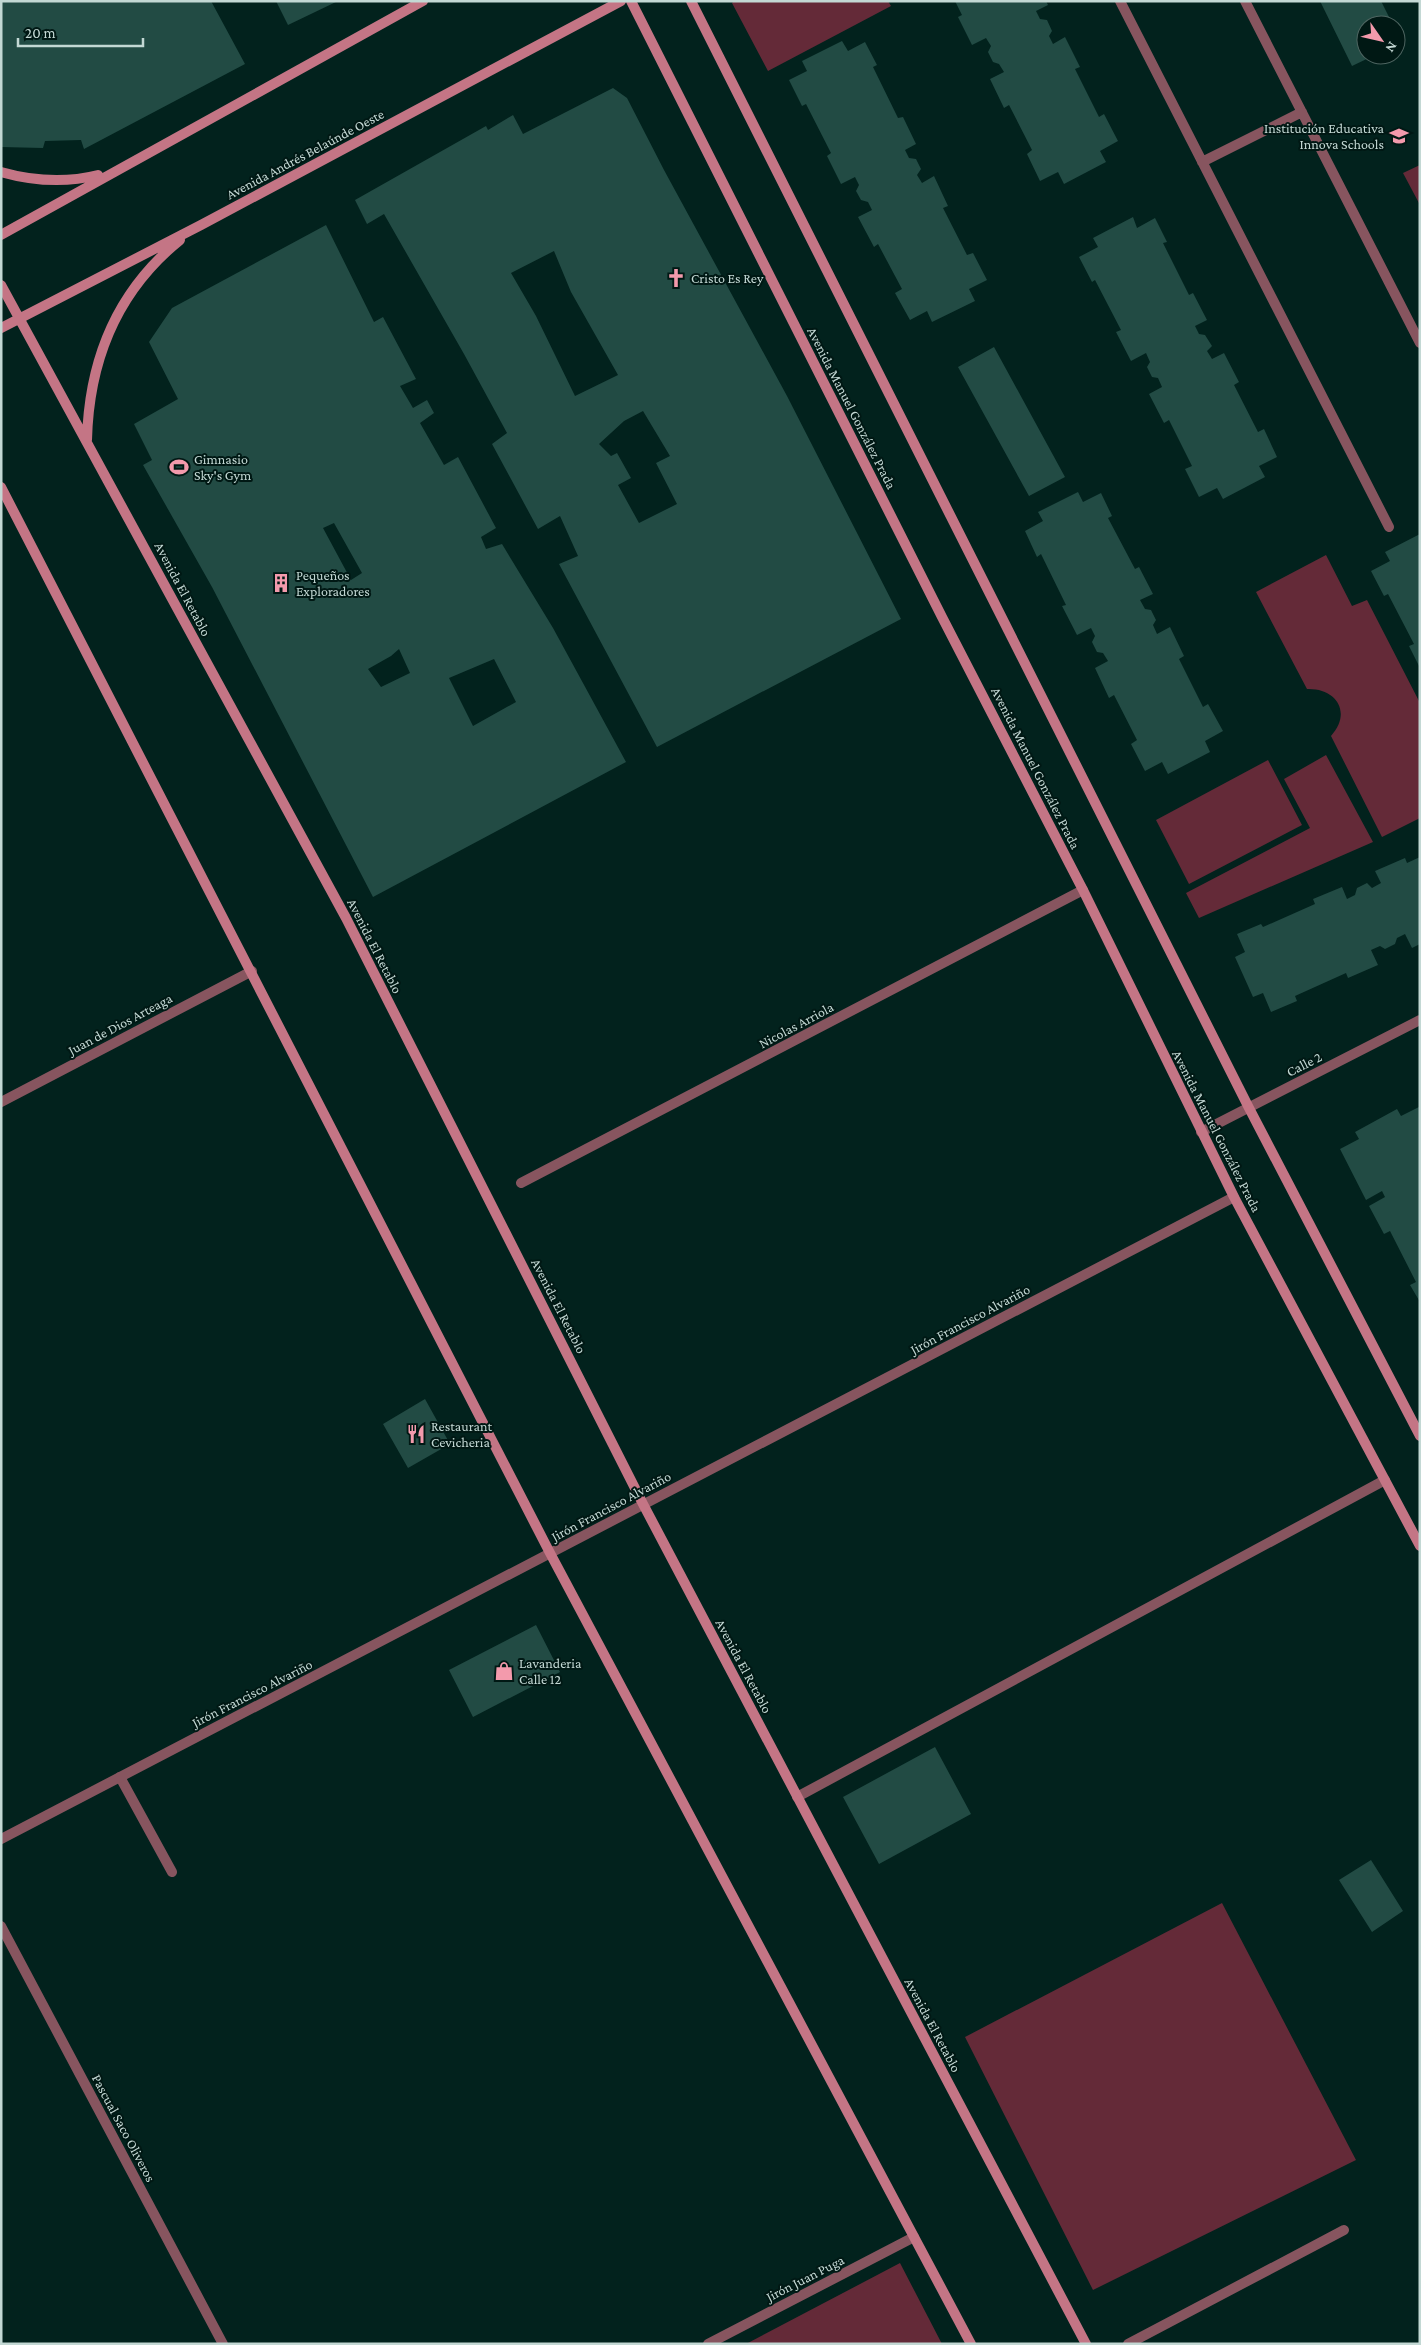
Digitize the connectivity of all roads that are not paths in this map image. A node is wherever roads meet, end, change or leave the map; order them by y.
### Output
1 (423, 1) edge
2 (621, 1) edge
3 (631, 1) edge
4 (691, 1) edge
5 (1120, 1) edge
6 (1245, 1) edge
7 (1302, 112) junction
8 (1202, 162) junction
9 (1, 172) edge
10 (111, 172) junction
11 (201, 225) junction
12 (1, 235) edge
13 (1, 285) edge
14 (19, 319) junction
15 (1, 328) edge
16 (1420, 343) edge
17 (87, 441) junction
18 (1, 487) edge
19 (1, 500) edge
20 (16, 516) junction
21 (1389, 527) dead end
22 (1084, 890) junction
23 (252, 971) junction
24 (1420, 1020) edge
25 (1, 1102) edge
26 (1249, 1108) junction
27 (1201, 1132) junction
28 (521, 1183) dead end
29 (1234, 1197) junction
30 (1420, 1436) edge
31 (1386, 1480) junction
32 (644, 1504) junction
33 (1420, 1546) edge
34 (550, 1553) junction
35 (120, 1777) junction
36 (797, 1797) junction
37 (1, 1839) edge
38 (172, 1872) dead end
39 (1, 1926) edge
40 (1344, 2230) dead end
41 (914, 2237) junction
42 (223, 2344) edge
43 (708, 2344) edge
44 (971, 2344) edge
45 (1086, 2344) edge
46 (1128, 2344) edge

1 - 10 main road
2 - 11 main road, Avenida Andrés Belaúnde Oeste
3 - 22 main road, Avenida Manuel González Prada
4 - 26 main road
5 - 8 street
6 - 7 street
7 - 8 street
7 - 16 street
8 - 21 street
9 - 10 main road
10 - 12 main road
11 - 14 main road, Avenida Andrés Belaúnde Oeste
11 - 17 main road
13 - 14 main road, Avenida El Retablo
14 - 15 main road, Avenida Andrés Belaúnde Oeste
14 - 17 main road, Avenida El Retablo
17 - 32 main road, Avenida El Retablo
18 - 20 main road
19 - 20 main road
20 - 23 main road
22 - 27 main road, Avenida Manuel González Prada
22 - 28 street, Nicolas Arriola
23 - 25 street, Juan de Dios Arteaga
23 - 34 main road
24 - 26 street, Calle 2
26 - 27 street, Calle 2
26 - 30 main road
27 - 29 main road, Avenida Manuel González Prada
29 - 31 main road, Avenida Manuel González Prada
29 - 32 street, Jirón Francisco Alvariño
31 - 33 main road, Avenida Manuel González Prada
31 - 36 street
32 - 34 street, Jirón Francisco Alvariño
32 - 36 main road, Avenida El Retablo
34 - 35 street, Jirón Francisco Alvariño
34 - 41 main road
35 - 37 street, Jirón Francisco Alvariño
35 - 38 street
36 - 45 main road, Avenida El Retablo
39 - 42 street, Pascual Saco Oliveros
40 - 46 street
41 - 43 street, Jirón Juan Puga
41 - 44 main road

